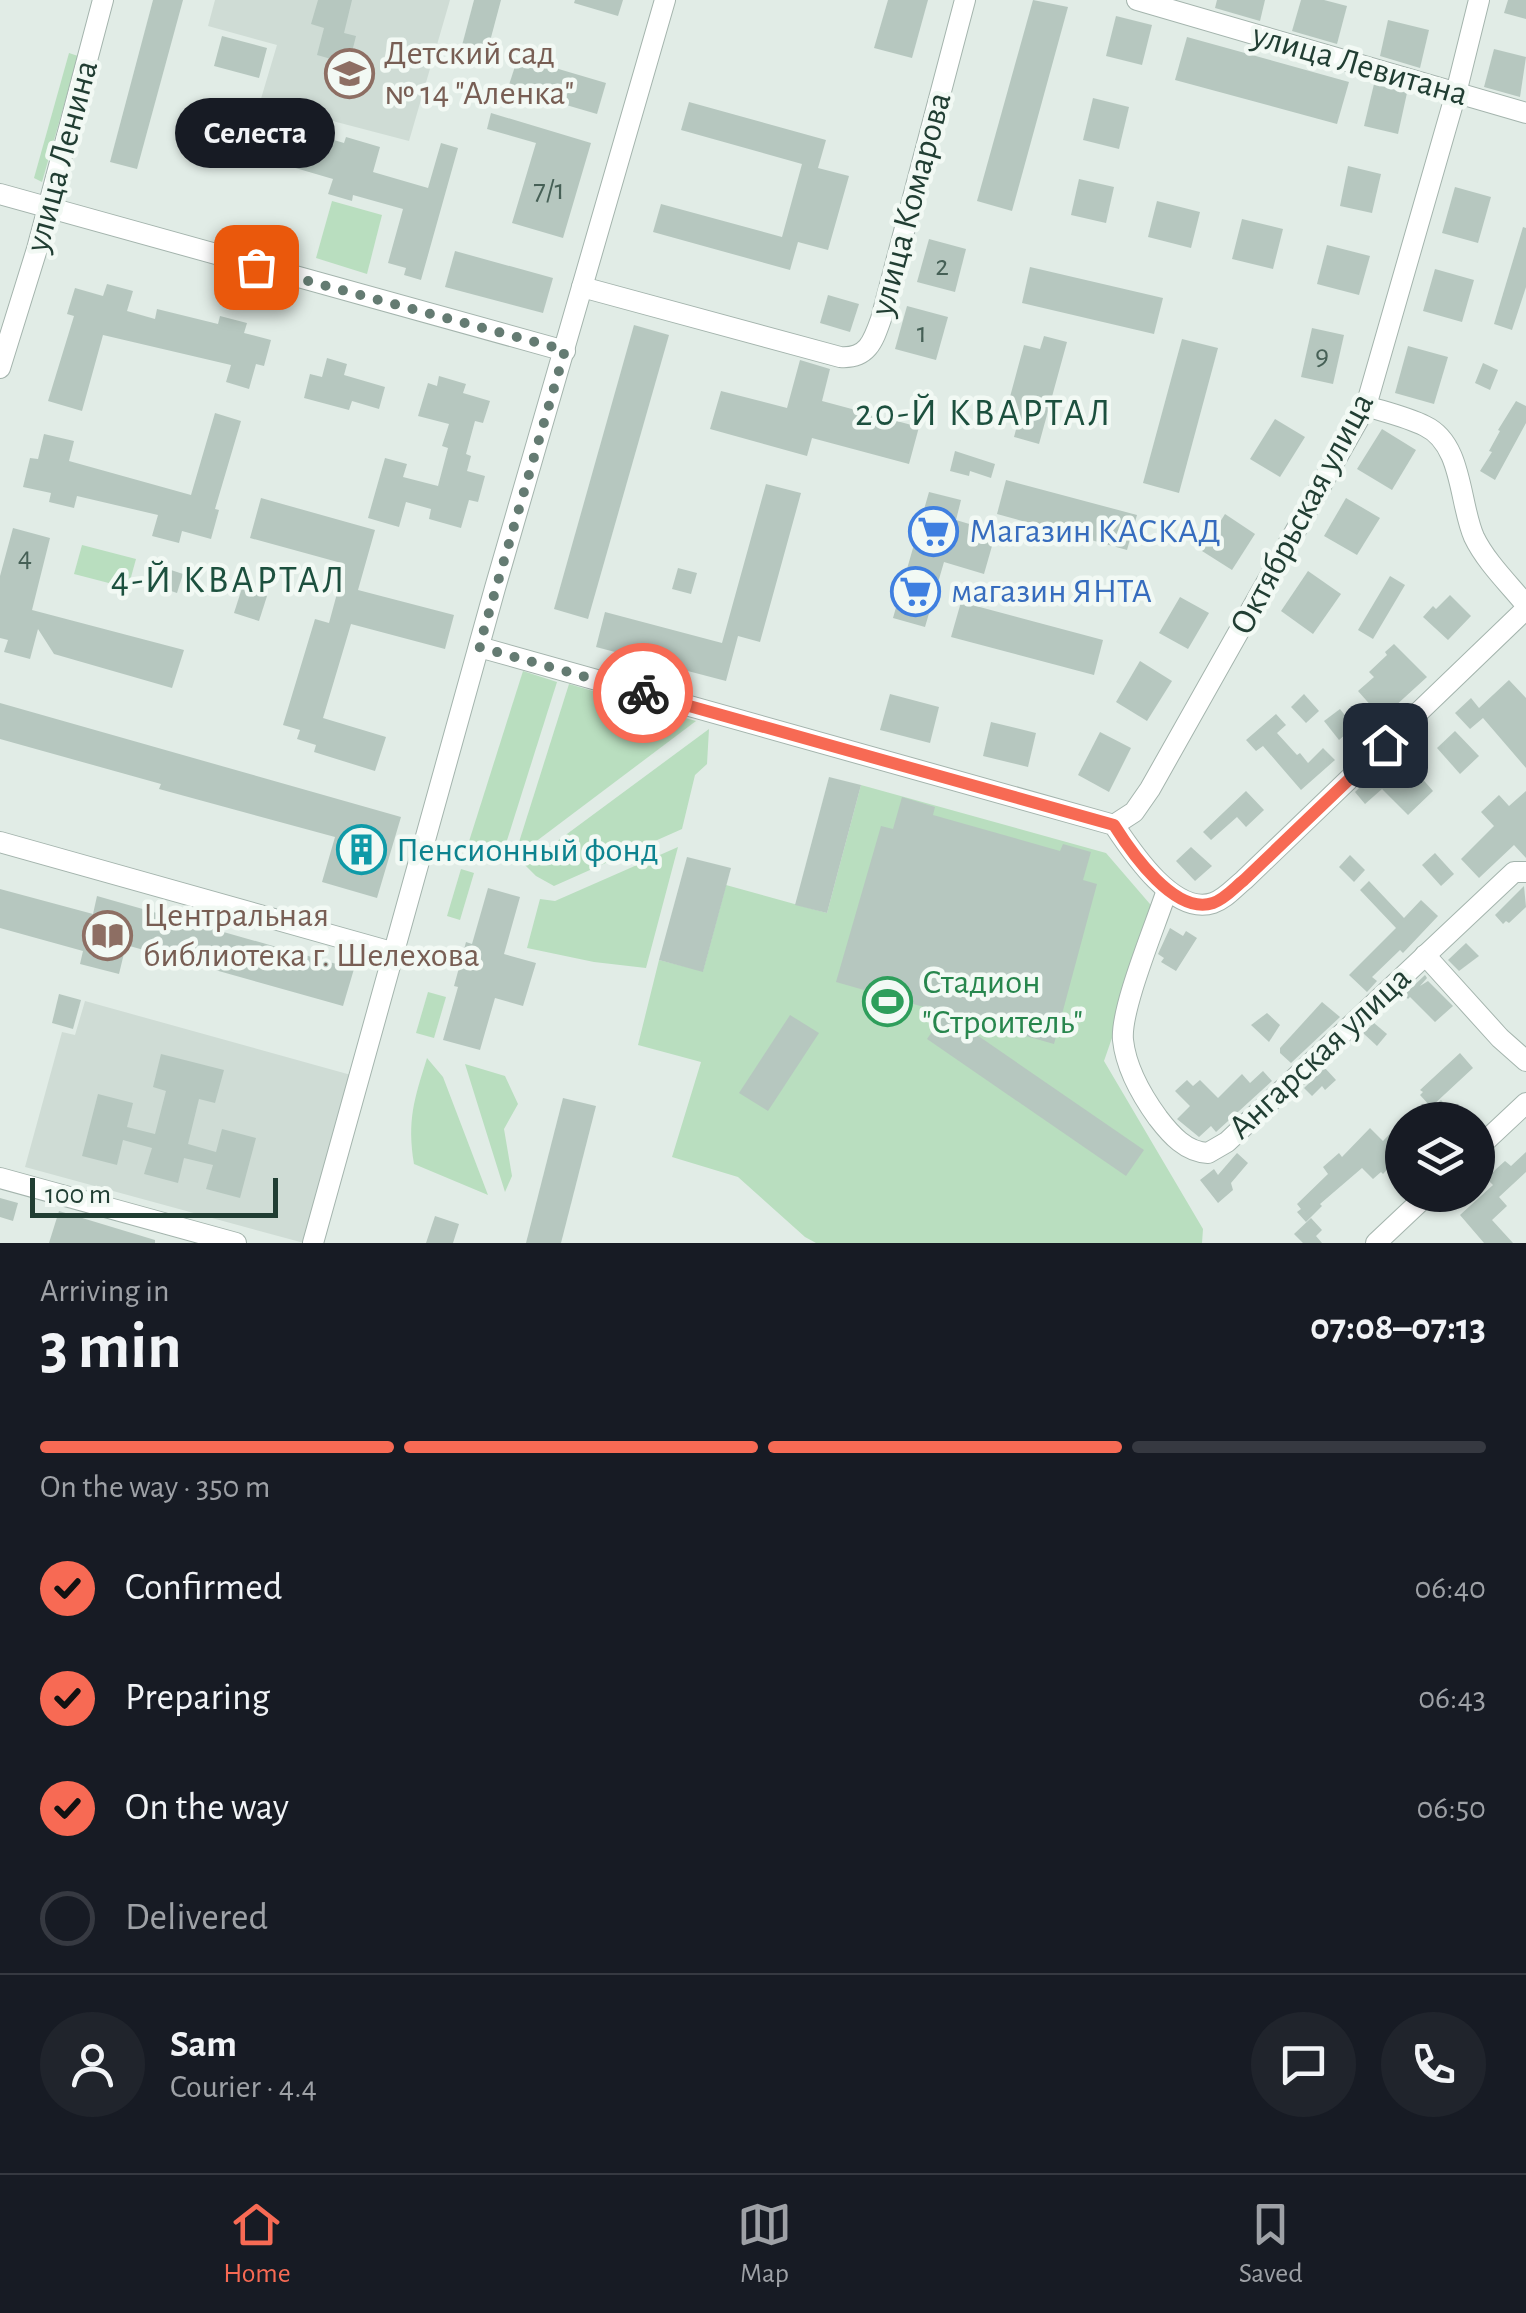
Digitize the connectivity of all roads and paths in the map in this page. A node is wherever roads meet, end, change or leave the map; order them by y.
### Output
1 (103, 0) edge
2 (665, 0) edge
3 (966, 0) edge
4 (1137, 0) edge
5 (1478, 0) edge
6 (1456, 93) junction
7 (1526, 113) edge
8 (0, 194) edge
9 (48, 208) junction
10 (582, 287) junction
11 (565, 350) junction
12 (0, 368) edge
13 (1366, 406) junction
14 (1526, 607) edge
15 (479, 647) junction
16 (1114, 825) junction
17 (0, 842) edge
18 (1526, 872) edge
19 (1168, 890) junction
20 (394, 954) junction
21 (1425, 955) junction
22 (1526, 1061) edge
23 (1526, 1102) edge
24 (1495, 1132) edge
25 (0, 1178) edge
26 (1411, 1212) edge
27 (1384, 1240) edge
28 (236, 1243) edge
29 (313, 1243) edge

1 - 9 street, улица Ленина
2 - 10 street
3 - 10 street, улица Комарова
4 - 6 street, улица Левитана
5 - 6 street, Октябрьская улица
6 - 7 street, улица Левитана
6 - 13 street, Октябрьская улица
8 - 9 street
9 - 11 street
9 - 12 street, улица Ленина
10 - 11 street
11 - 15 street
13 - 14 street
13 - 16 street, Октябрьская улица
14 - 19 street
15 - 16 street
15 - 20 street
16 - 19 street
17 - 20 street
18 - 21 street, Ангарская улица
19 - 21 street, Ангарская улица
20 - 29 street
21 - 22 street
23 - 24 street
25 - 28 street
26 - 27 street

